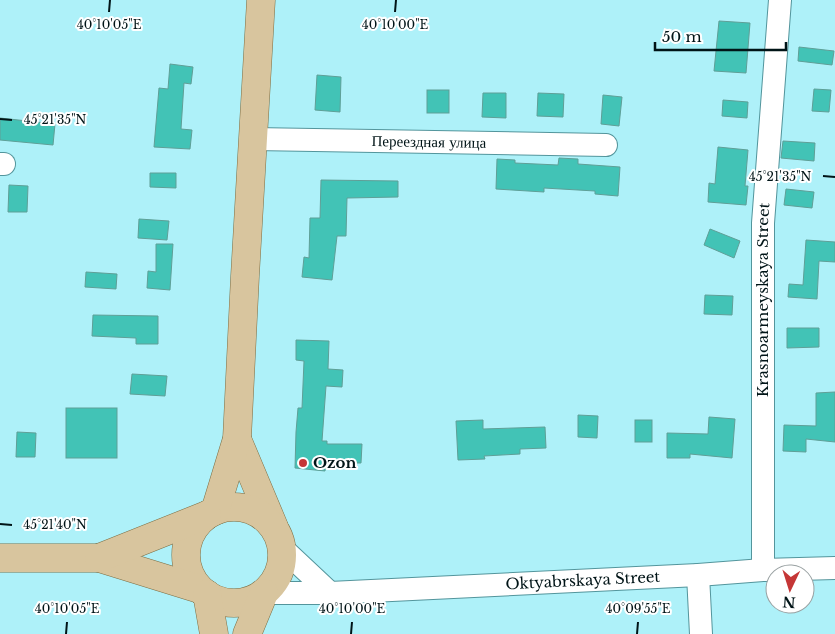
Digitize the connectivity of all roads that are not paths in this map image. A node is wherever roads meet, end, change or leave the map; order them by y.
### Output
1 (261, 0) edge
2 (780, 0) edge
3 (253, 139) junction
4 (606, 145) dead end
5 (237, 439) junction
6 (211, 513) junction
7 (278, 539) junction
8 (0, 558) edge
9 (99, 558) junction
10 (835, 568) edge
11 (762, 570) junction
12 (698, 575) junction
13 (203, 592) junction
14 (264, 593) junction
15 (330, 593) junction
16 (214, 634) edge
17 (246, 634) edge
18 (701, 634) edge

1 - 3 main road
2 - 11 street, Krasnoarmeyskaya Street
3 - 4 street, Переездная улица
3 - 5 main road
5 - 6 main road
5 - 7 main road
6 - 7 main road
6 - 9 main road
6 - 13 main road
7 - 14 main road
7 - 15 street
8 - 9 main road
9 - 13 main road
10 - 11 street, Oktyabrskaya Street
11 - 12 street, Oktyabrskaya Street
12 - 15 street, Oktyabrskaya Street
12 - 18 street
13 - 14 main road
13 - 16 main road
14 - 15 street, Oktyabrskaya Street
14 - 17 main road

